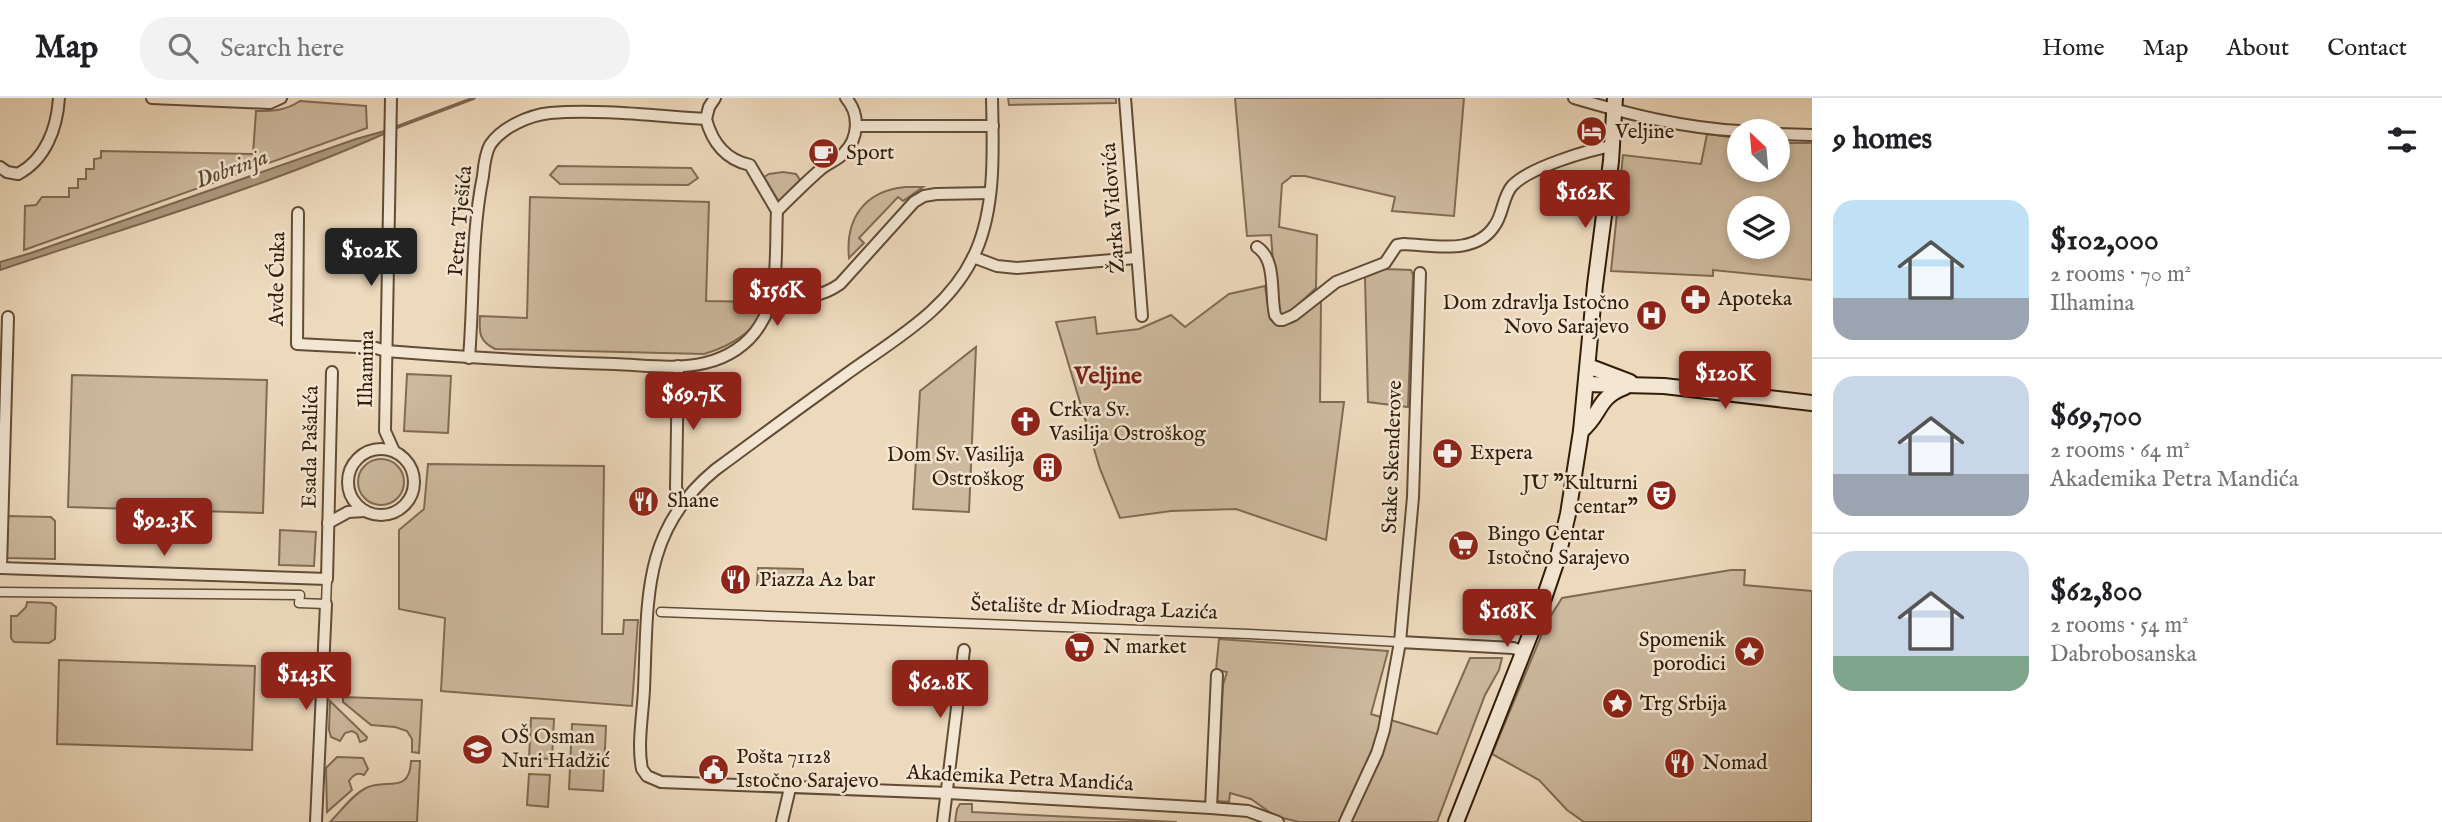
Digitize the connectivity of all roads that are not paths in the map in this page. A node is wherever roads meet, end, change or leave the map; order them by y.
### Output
1 (59, 98) edge
2 (152, 98) edge
3 (281, 98) edge
4 (715, 98) edge
5 (846, 98) edge
6 (992, 98) edge
7 (1125, 98) edge
8 (1574, 98) edge
9 (391, 99) edge
10 (1614, 104) edge
11 (706, 119) junction
12 (856, 126) junction
13 (993, 126) junction
14 (1727, 131) edge
15 (1790, 134) edge
16 (1812, 135) edge
17 (1612, 146) junction
18 (0, 167) edge
19 (990, 193) junction
20 (777, 211) junction
21 (298, 213) dead end
22 (1256, 247) dead end
23 (973, 257) junction
24 (1136, 258) junction
25 (1420, 273) dead end
26 (773, 296) junction
27 (1142, 316) dead end
28 (8, 317) dead end
29 (386, 351) junction
30 (469, 358) junction
31 (678, 366) junction
32 (1588, 366) junction
33 (332, 372) dead end
34 (1586, 384) junction
35 (1634, 384) junction
36 (1812, 404) edge
37 (385, 431) junction
38 (1581, 431) junction
39 (373, 450) junction
40 (394, 451) junction
41 (349, 492) junction
42 (682, 504) junction
43 (366, 511) junction
44 (333, 520) junction
45 (0, 568) edge
46 (327, 579) junction
47 (0, 592) edge
48 (326, 604) junction
49 (661, 612) dead end
50 (1400, 642) junction
51 (964, 650) dead end
52 (1525, 652) junction
53 (1217, 675) dead end
54 (790, 788) junction
55 (947, 793) junction
56 (1211, 808) junction
57 (316, 822) edge
58 (782, 822) edge
59 (943, 822) edge
60 (1278, 822) edge
61 (1345, 822) edge
62 (1456, 822) edge

1 - 18 street
2 - 3 street
4 - 11 street
5 - 12 street
6 - 13 street, Akademika Petra Mandića
7 - 24 street, Žarka Vidovića
8 - 10 street
9 - 29 street, Ilhamina
10 - 14 street
10 - 17 main road
11 - 20 street
11 - 30 street, Petra Tješića
12 - 13 street
12 - 20 street
13 - 19 street, Akademika Petra Mandića
15 - 16 street
17 - 22 street
17 - 32 main road
19 - 23 street, Akademika Petra Mandića
19 - 26 street
20 - 26 street
21 - 29 street, Avde Ćuka
23 - 24 street
23 - 42 street, Akademika Petra Mandića
24 - 27 street, Žarka Vidovića
25 - 50 street, Stake Skenderove
26 - 31 street
28 - 45 street
29 - 30 street
29 - 37 street, Ilhamina
30 - 31 street
31 - 42 street
32 - 34 main road
32 - 35 main road
33 - 44 street, Esada Pašalića
34 - 35 main road
34 - 38 main road
35 - 36 main road
35 - 38 main road
37 - 39 street, Ilhamina
37 - 40 street, Ilhamina
38 - 52 main road
39 - 40 street
39 - 41 street
40 - 43 street
41 - 43 street
41 - 44 street
42 - 54 street, Akademika Petra Mandića
43 - 44 street
44 - 46 street, Esada Pašalića
45 - 46 street
46 - 48 street
47 - 48 street
48 - 57 street
49 - 50 street, Šetalište dr Miodraga Lazića
50 - 52 street, Šetalište dr Miodraga Lazića
50 - 61 street, Stake Skenderove
51 - 55 street
52 - 62 main road
53 - 56 street
54 - 55 street, Akademika Petra Mandića
54 - 58 street
55 - 56 street, Akademika Petra Mandića
55 - 59 street
56 - 60 street, Akademika Petra Mandića

